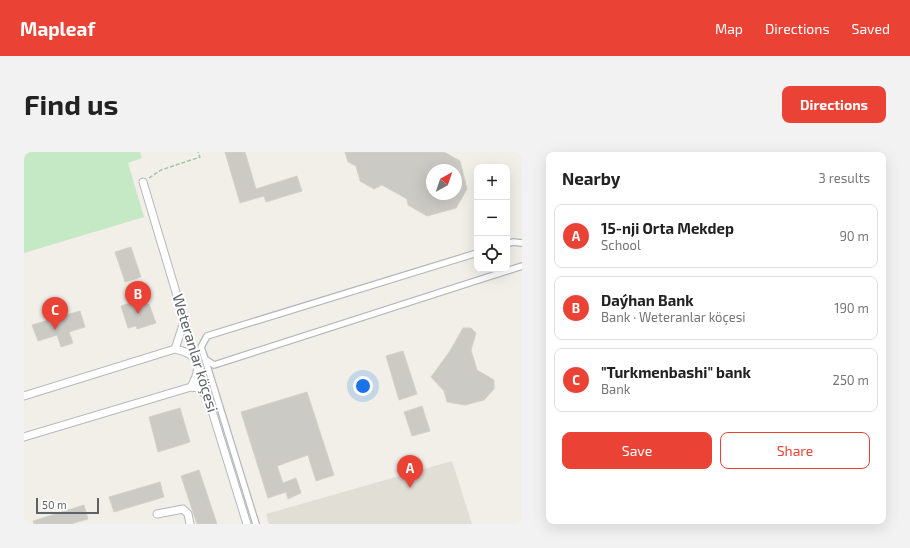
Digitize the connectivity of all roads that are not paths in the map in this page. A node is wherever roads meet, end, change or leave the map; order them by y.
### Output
1 (143, 182) road end
2 (510, 243) edge
3 (522, 243) edge
4 (474, 254) edge
5 (522, 266) edge
6 (185, 319) junction
7 (175, 349) junction
8 (205, 358) junction
9 (196, 360) junction
10 (191, 387) junction
11 (24, 396) edge
12 (209, 399) junction
13 (24, 437) edge
14 (157, 514) dead end
15 (190, 524) edge
16 (246, 524) edge
17 (256, 524) edge

1 - 6 street, Weteranlar köçesi
2 - 3 street
4 - 8 street
5 - 8 street
6 - 7 street
6 - 9 street, Weteranlar köçesi
7 - 9 street
7 - 11 street
8 - 17 street
9 - 10 street
9 - 12 street, Weteranlar köçesi
10 - 12 street
10 - 13 street
12 - 16 street, Weteranlar köçesi
14 - 15 street

